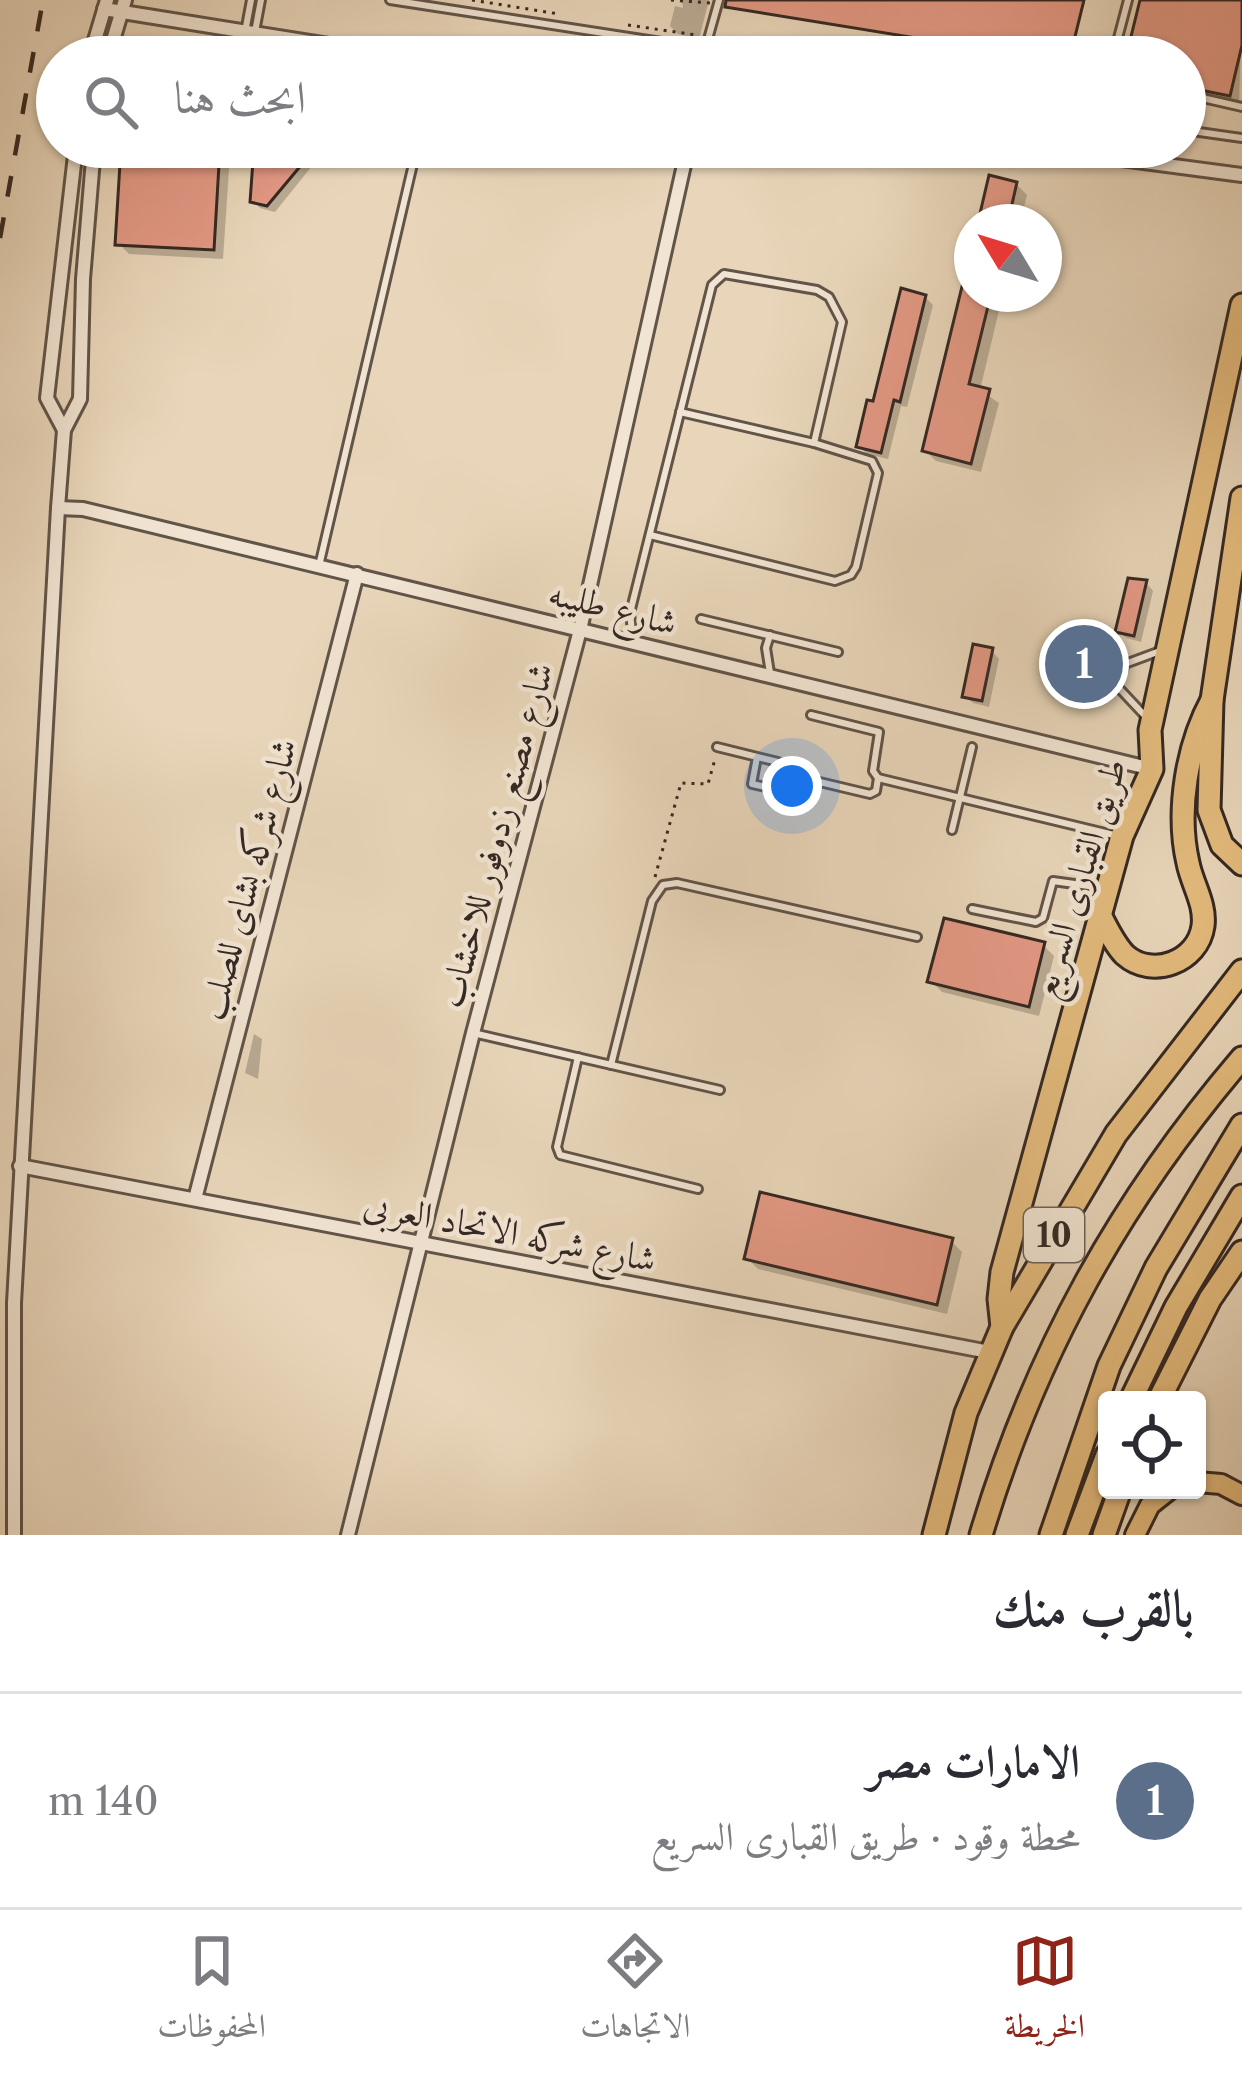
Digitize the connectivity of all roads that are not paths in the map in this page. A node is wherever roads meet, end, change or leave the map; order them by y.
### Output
1 (251, 0) edge
2 (261, 0) edge
3 (390, 0) edge
4 (1128, 0) edge
5 (718, 2) edge
6 (106, 5) edge
7 (123, 6) edge
8 (250, 33) junction
9 (96, 36) edge
10 (114, 36) edge
11 (269, 36) edge
12 (613, 36) edge
13 (710, 36) edge
14 (1119, 36) edge
15 (1206, 99) edge
16 (1242, 107) edge
17 (1206, 133) edge
18 (1242, 138) edge
19 (74, 168) edge
20 (92, 168) edge
21 (412, 168) edge
22 (683, 168) edge
23 (1196, 168) edge
24 (1242, 175) edge
25 (1242, 305) edge
26 (680, 412) junction
27 (64, 430) junction
28 (814, 442) junction
29 (1242, 498) edge
30 (58, 508) junction
31 (650, 535) junction
32 (320, 566) junction
33 (357, 574) junction
34 (701, 619) dead end
35 (580, 630) junction
36 (770, 635) junction
37 (1170, 640) junction
38 (633, 643) junction
39 (838, 652) dead end
40 (770, 676) junction
41 (1212, 700) junction
42 (811, 715) dead end
43 (1150, 730) junction
44 (717, 747) road end
45 (972, 747) dead end
46 (757, 757) junction
47 (1152, 770) junction
48 (780, 773) junction
49 (878, 778) junction
50 (960, 798) junction
51 (952, 830) dead end
52 (1122, 836) junction
53 (1242, 864) edge
54 (1106, 889) junction
55 (972, 909) dead end
56 (1100, 915) junction
57 (917, 937) dead end
58 (1242, 971) edge
59 (473, 1033) junction
60 (578, 1057) junction
61 (1242, 1058) edge
62 (611, 1065) junction
63 (720, 1090) dead end
64 (1242, 1125) edge
65 (20, 1166) junction
66 (698, 1189) dead end
67 (1242, 1196) edge
68 (195, 1199) junction
69 (422, 1246) junction
70 (1242, 1252) edge
71 (1002, 1327) junction
72 (989, 1352) junction
73 (1135, 1391) edge
74 (1164, 1391) edge
75 (1098, 1478) edge
76 (1206, 1482) edge
77 (1242, 1495) edge
78 (1117, 1499) edge
79 (1156, 1499) edge
80 (14, 1535) edge
81 (348, 1535) edge
82 (934, 1535) edge
83 (981, 1535) edge
84 (1051, 1535) edge
85 (1076, 1535) edge
86 (1104, 1535) edge
87 (1135, 1535) edge

1 - 8 lane
2 - 8 lane
3 - 12 lane
4 - 14 lane
5 - 13 lane
6 - 7 street
6 - 9 street
7 - 8 street
7 - 10 street
8 - 11 street
15 - 16 lane
17 - 18 lane
19 - 27 street
20 - 27 street
21 - 32 lane
22 - 35 street, شارع مصنع زدوفور للاخشاب
23 - 24 street
25 - 37 highway, طريق القبارى السريع
26 - 28 lane
26 - 28 lane
26 - 31 lane
27 - 30 street
28 - 31 lane
29 - 41 highway
30 - 32 street, شارع طليبه
30 - 65 street
31 - 38 lane
32 - 33 street, شارع طليبه
33 - 35 street, شارع طليبه
33 - 68 street, شارع شركه بشاى للصلب
34 - 36 lane
35 - 38 street, شارع طليبه
35 - 59 street, شارع مصنع زدوفور للاخشاب
36 - 39 lane
36 - 40 lane
37 - 43 highway, طريق القبارى السريع
37 - 43 lane
38 - 40 street, شارع طليبه
40 - 47 street, شارع طليبه
41 - 53 highway
41 - 56 highway
42 - 49 lane
43 - 47 highway, طريق القبارى السريع
44 - 46 lane
45 - 50 lane
46 - 48 lane
46 - 48 lane
47 - 52 highway, طريق القبارى السريع
48 - 49 lane
49 - 50 lane
50 - 51 lane
50 - 52 lane
52 - 54 highway, طريق القبارى السريع
54 - 55 lane
54 - 56 highway, طريق القبارى السريع
56 - 71 highway, طريق القبارى السريع
57 - 62 lane
58 - 71 highway, 10
59 - 60 lane
59 - 69 street, شارع مصنع زدوفور للاخشاب
60 - 62 lane
60 - 66 lane
61 - 83 highway, 10
62 - 63 lane
64 - 84 highway
65 - 68 street, شارع شركه الاتحاد العربى
65 - 80 street
67 - 73 highway
68 - 69 street, شارع شركه الاتحاد العربى
69 - 72 street, شارع شركه الاتحاد العربى
69 - 81 street, شارع مصنع زدوفور للاخشاب
70 - 74 highway
71 - 72 highway, 10
72 - 82 highway, 10
75 - 85 highway
76 - 77 main road
78 - 86 highway
79 - 87 main road

